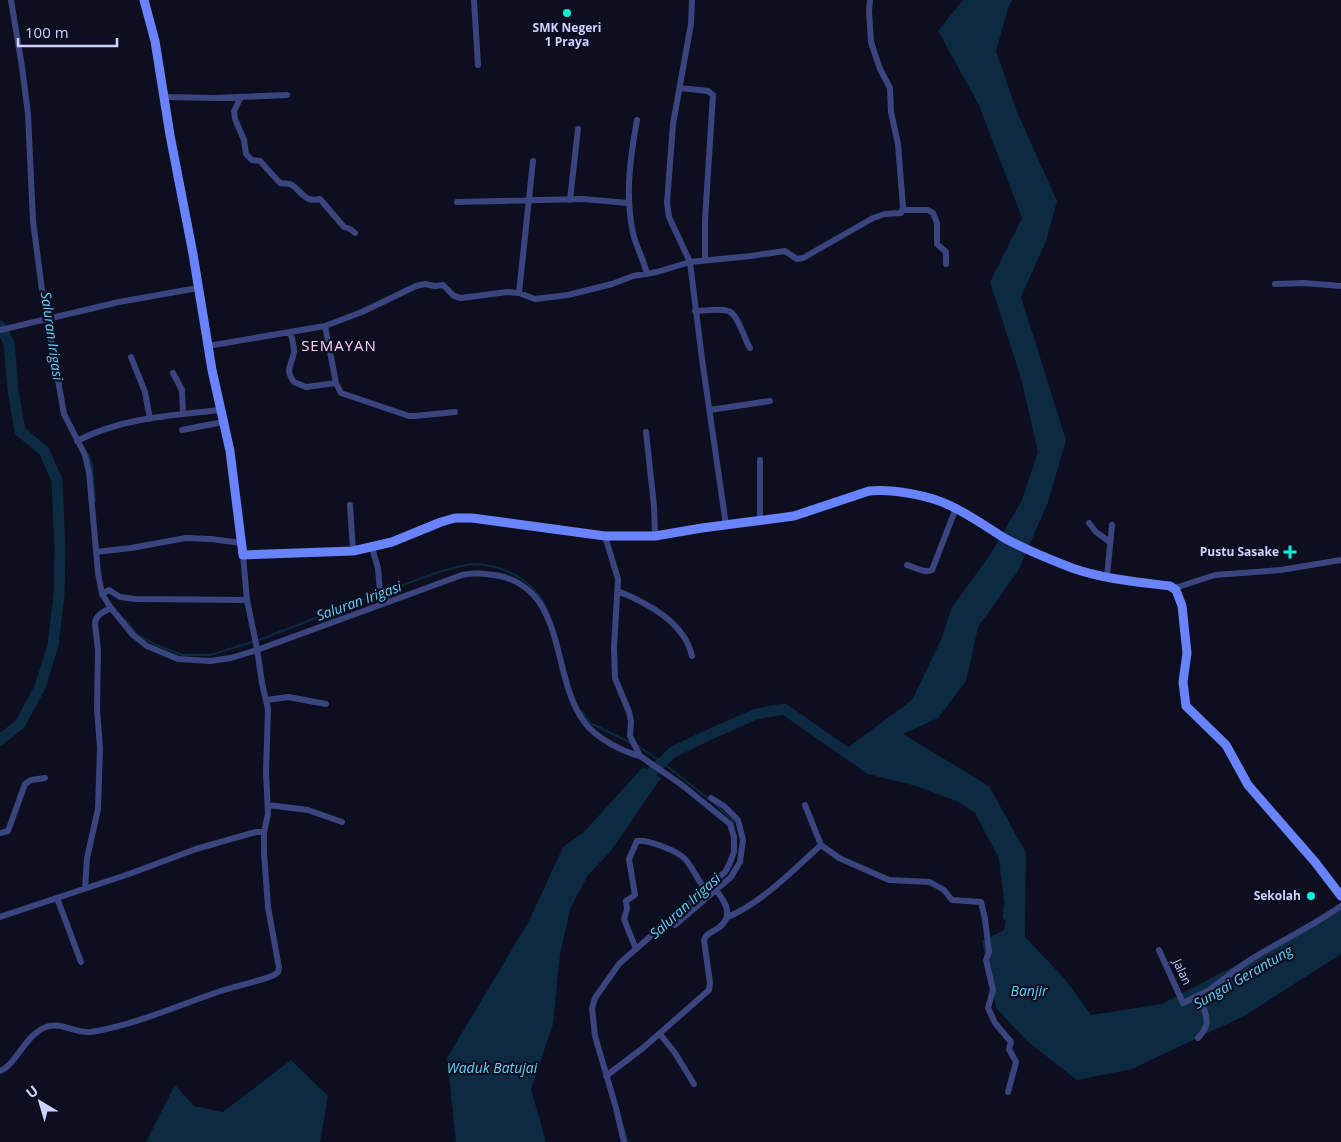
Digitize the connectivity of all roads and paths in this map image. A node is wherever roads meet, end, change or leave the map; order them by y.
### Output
1 (11, 0) edge
2 (144, 0) edge
3 (474, 0) edge
4 (692, 0) edge
5 (870, 0) edge
6 (478, 65) dead end
7 (680, 88) junction
8 (287, 95) dead end
9 (164, 97) junction
10 (240, 97) junction
11 (637, 120) dead end
12 (578, 130) dead end
13 (533, 161) dead end
14 (570, 200) junction
15 (529, 201) junction
16 (457, 202) dead end
17 (628, 204) junction
18 (903, 210) junction
19 (355, 233) dead end
20 (705, 260) junction
21 (690, 262) junction
22 (946, 264) dead end
23 (648, 274) junction
24 (1275, 284) dead end
25 (1341, 286) edge
26 (198, 288) junction
27 (518, 293) junction
28 (695, 311) junction
29 (48, 320) junction
30 (325, 326) junction
31 (0, 330) edge
32 (290, 332) junction
33 (208, 346) junction
34 (750, 348) dead end
35 (131, 357) dead end
36 (173, 373) dead end
37 (336, 383) junction
38 (770, 401) dead end
39 (220, 410) junction
40 (710, 410) junction
41 (455, 412) dead end
42 (183, 414) junction
43 (150, 419) junction
44 (223, 422) junction
45 (182, 430) dead end
46 (646, 432) dead end
47 (79, 440) junction
48 (760, 460) dead end
49 (350, 505) dead end
50 (956, 508) junction
51 (760, 521) junction
52 (1089, 523) dead end
53 (726, 525) junction
54 (1112, 525) dead end
55 (606, 536) junction
56 (655, 536) junction
57 (1110, 542) junction
58 (242, 543) junction
59 (372, 548) junction
60 (353, 551) junction
61 (97, 552) junction
62 (243, 555) junction
63 (1341, 560) edge
64 (907, 565) dead end
65 (1107, 576) junction
66 (1174, 588) junction
67 (618, 591) junction
68 (105, 592) junction
69 (247, 600) junction
70 (381, 604) junction
71 (111, 608) junction
72 (257, 649) junction
73 (692, 656) dead end
74 (267, 700) junction
75 (326, 704) dead end
76 (641, 757) junction
77 (44, 778) dead end
78 (711, 798) dead end
79 (268, 805) junction
80 (804, 805) dead end
81 (720, 809) junction
82 (342, 822) dead end
83 (264, 832) junction
84 (0, 833) edge
85 (821, 846) junction
86 (714, 887) junction
87 (85, 888) junction
88 (705, 889) junction
89 (1341, 895) edge
90 (57, 898) junction
91 (1341, 906) edge
92 (0, 916) edge
93 (728, 917) junction
94 (676, 925) dead end
95 (636, 949) junction
96 (1158, 950) dead end
97 (80, 962) dead end
98 (1211, 989) junction
99 (660, 1034) junction
100 (1198, 1038) dead end
101 (0, 1071) edge
102 (608, 1075) junction
103 (694, 1084) dead end
104 (1008, 1092) dead end
105 (624, 1142) edge

1 - 29 street
2 - 9 street
3 - 6 street
4 - 7 street
5 - 18 street
7 - 20 street
7 - 21 street
8 - 10 street
9 - 10 street
9 - 26 street
10 - 19 street
11 - 17 street
12 - 14 street
13 - 15 street
14 - 15 street
14 - 17 street
15 - 16 street
15 - 27 street
17 - 23 street
18 - 20 street
18 - 22 street
20 - 21 street
21 - 23 street
21 - 28 street
23 - 27 street
24 - 25 street
26 - 29 street
26 - 33 street
27 - 30 street
28 - 34 street
28 - 40 street
29 - 31 street
29 - 47 street
30 - 32 street
30 - 37 street
32 - 33 street
32 - 37 street
33 - 39 street
35 - 43 street
36 - 42 street
37 - 41 street
38 - 40 street
39 - 42 street
39 - 44 street
40 - 53 street
42 - 43 street
43 - 47 street
44 - 45 street
44 - 58 street
46 - 56 street
47 - 61 street
48 - 51 street
49 - 60 street
50 - 51 street
50 - 64 street
50 - 65 street
51 - 53 street
52 - 57 street
53 - 56 street
54 - 57 street
55 - 56 street
55 - 59 street
55 - 67 street
57 - 65 street
58 - 61 street
58 - 62 street
59 - 60 street
59 - 70 street
60 - 62 street
61 - 68 street
62 - 69 street
63 - 66 street
65 - 66 street
66 - 89 street
67 - 73 street
67 - 76 street
68 - 69 street
68 - 71 street
69 - 72 street
70 - 72 street
70 - 76 street
71 - 72 street
71 - 87 street
72 - 74 street
74 - 75 street
74 - 79 street
76 - 81 street
77 - 84 street
78 - 81 street
79 - 82 street
79 - 83 street
80 - 85 street
81 - 86 street
83 - 87 street
83 - 101 street
85 - 93 street
85 - 104 street
86 - 88 street
86 - 93 street
86 - 94 street
87 - 90 street
88 - 95 street
88 - 95 street
90 - 92 street
90 - 97 street
91 - 98 street
93 - 99 street
95 - 102 street
96 - 98 street, Jalan
98 - 100 street
99 - 102 street
99 - 103 street
102 - 105 street

